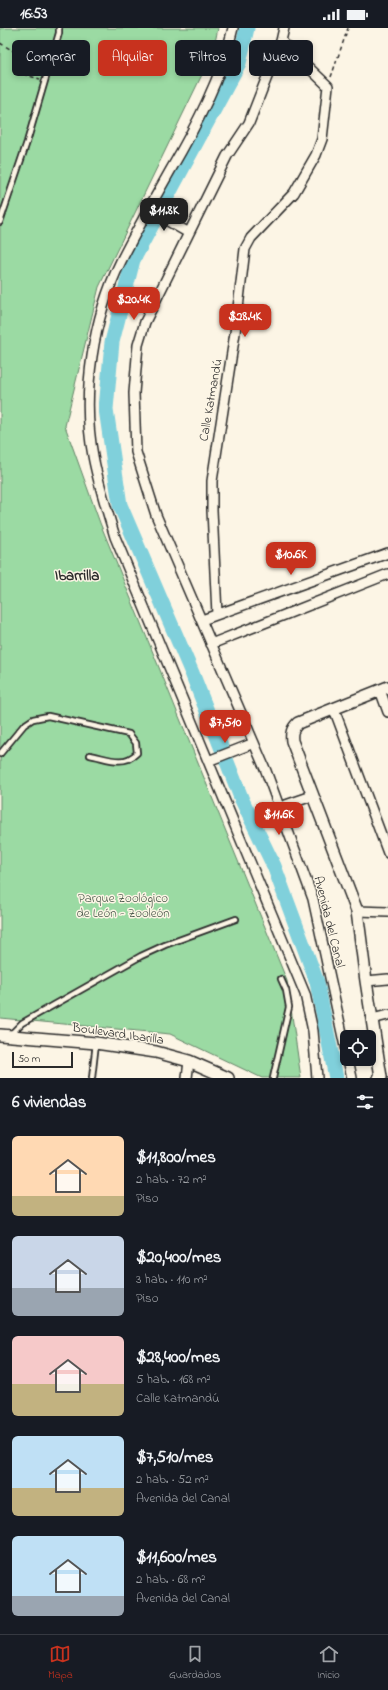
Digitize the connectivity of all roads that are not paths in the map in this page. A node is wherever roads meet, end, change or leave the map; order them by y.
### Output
1 (59, 28) edge
2 (233, 28) edge
3 (284, 28) edge
4 (282, 40) edge
5 (313, 71) edge
6 (268, 76) edge
7 (153, 212) junction
8 (0, 222) edge
9 (186, 232) junction
10 (388, 553) edge
11 (388, 574) edge
12 (217, 614) junction
13 (202, 620) junction
14 (212, 644) junction
15 (384, 689) edge
16 (334, 708) junction
17 (388, 712) edge
18 (254, 744) junction
19 (0, 754) edge
20 (90, 755) dead end
21 (211, 760) junction
22 (312, 796) junction
23 (280, 807) junction
24 (388, 853) edge
25 (357, 911) junction
26 (388, 912) edge
27 (236, 919) dead end
28 (281, 979) dead end
29 (388, 979) edge
30 (366, 981) junction
31 (388, 1015) edge
32 (372, 1019) junction
33 (341, 1030) edge
34 (4, 1035) edge
35 (96, 1043) junction
36 (189, 1061) junction
37 (349, 1066) edge
38 (383, 1077) edge
39 (92, 1078) edge
40 (187, 1078) edge
41 (228, 1078) edge
42 (272, 1078) edge
43 (317, 1078) edge
44 (352, 1078) edge

1 - 8 lane
2 - 7 street
3 - 4 street, Avenida del Canal
5 - 12 street, Calle Katmandú
6 - 9 street, Avenida del Canal
7 - 9 street
7 - 21 street
9 - 13 street, Avenida del Canal
10 - 12 street
11 - 14 street
12 - 13 street
13 - 14 street, Avenida del Canal
14 - 18 street, Avenida del Canal
15 - 16 street
15 - 17 street
16 - 22 street
16 - 24 street
18 - 21 street
18 - 23 street, Avenida del Canal
19 - 20 lane
21 - 43 street
22 - 23 street
22 - 25 street
23 - 33 street, Avenida del Canal
25 - 26 street
25 - 30 street
27 - 34 lane
28 - 42 lane
29 - 30 street
30 - 32 street
31 - 32 street
32 - 38 street
34 - 35 street, Boulevard Ibarilla
35 - 36 street, Boulevard Ibarilla
35 - 39 lane
36 - 40 street
36 - 41 street, Boulevard Ibarilla
37 - 44 street, Avenida del Canal

